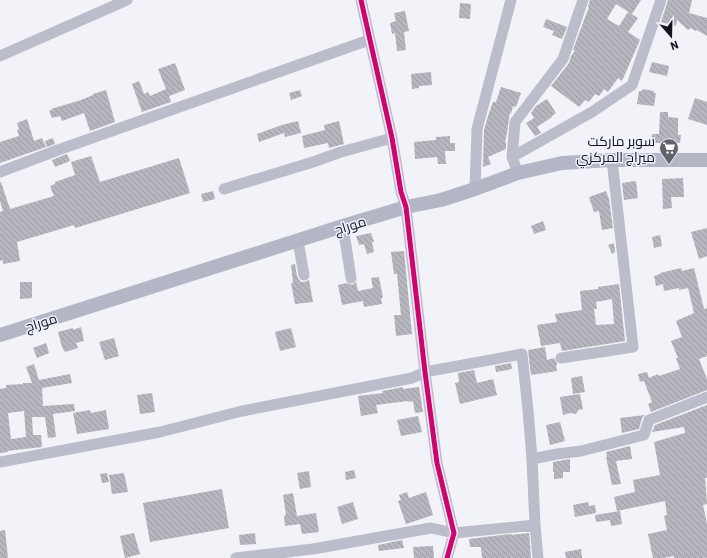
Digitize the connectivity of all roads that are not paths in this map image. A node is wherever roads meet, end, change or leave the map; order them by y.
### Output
1 (127, 0) edge
2 (360, 0) edge
3 (511, 0) edge
4 (583, 0) edge
5 (661, 0) edge
6 (369, 40) junction
7 (0, 56) edge
8 (392, 138) junction
9 (512, 158) junction
10 (612, 160) junction
11 (707, 160) edge
12 (0, 172) edge
13 (518, 173) junction
14 (224, 189) dead end
15 (475, 189) junction
16 (406, 208) junction
17 (343, 226) junction
18 (298, 241) junction
19 (304, 275) dead end
20 (351, 278) dead end
21 (0, 335) edge
22 (561, 358) dead end
23 (425, 372) junction
24 (707, 396) edge
25 (532, 459) junction
26 (0, 462) edge
27 (534, 526) junction
28 (454, 533) junction
29 (236, 558) edge
30 (447, 558) edge
31 (538, 558) edge

1 - 7 street
2 - 6 street
3 - 15 street
4 - 9 street
5 - 9 street
6 - 8 street
6 - 12 street
8 - 14 street
8 - 16 street
9 - 13 street
10 - 11 main road, موراج
10 - 13 main road, موراج
10 - 22 street
13 - 15 main road, موراج
15 - 16 main road, موراج
16 - 17 main road, موراج
16 - 23 street
17 - 18 main road, موراج
17 - 20 street
18 - 19 street
18 - 21 main road, موراج
23 - 25 street
23 - 26 street
23 - 28 street
24 - 25 street
25 - 27 street
27 - 28 street
27 - 31 street
28 - 29 street
28 - 30 street

